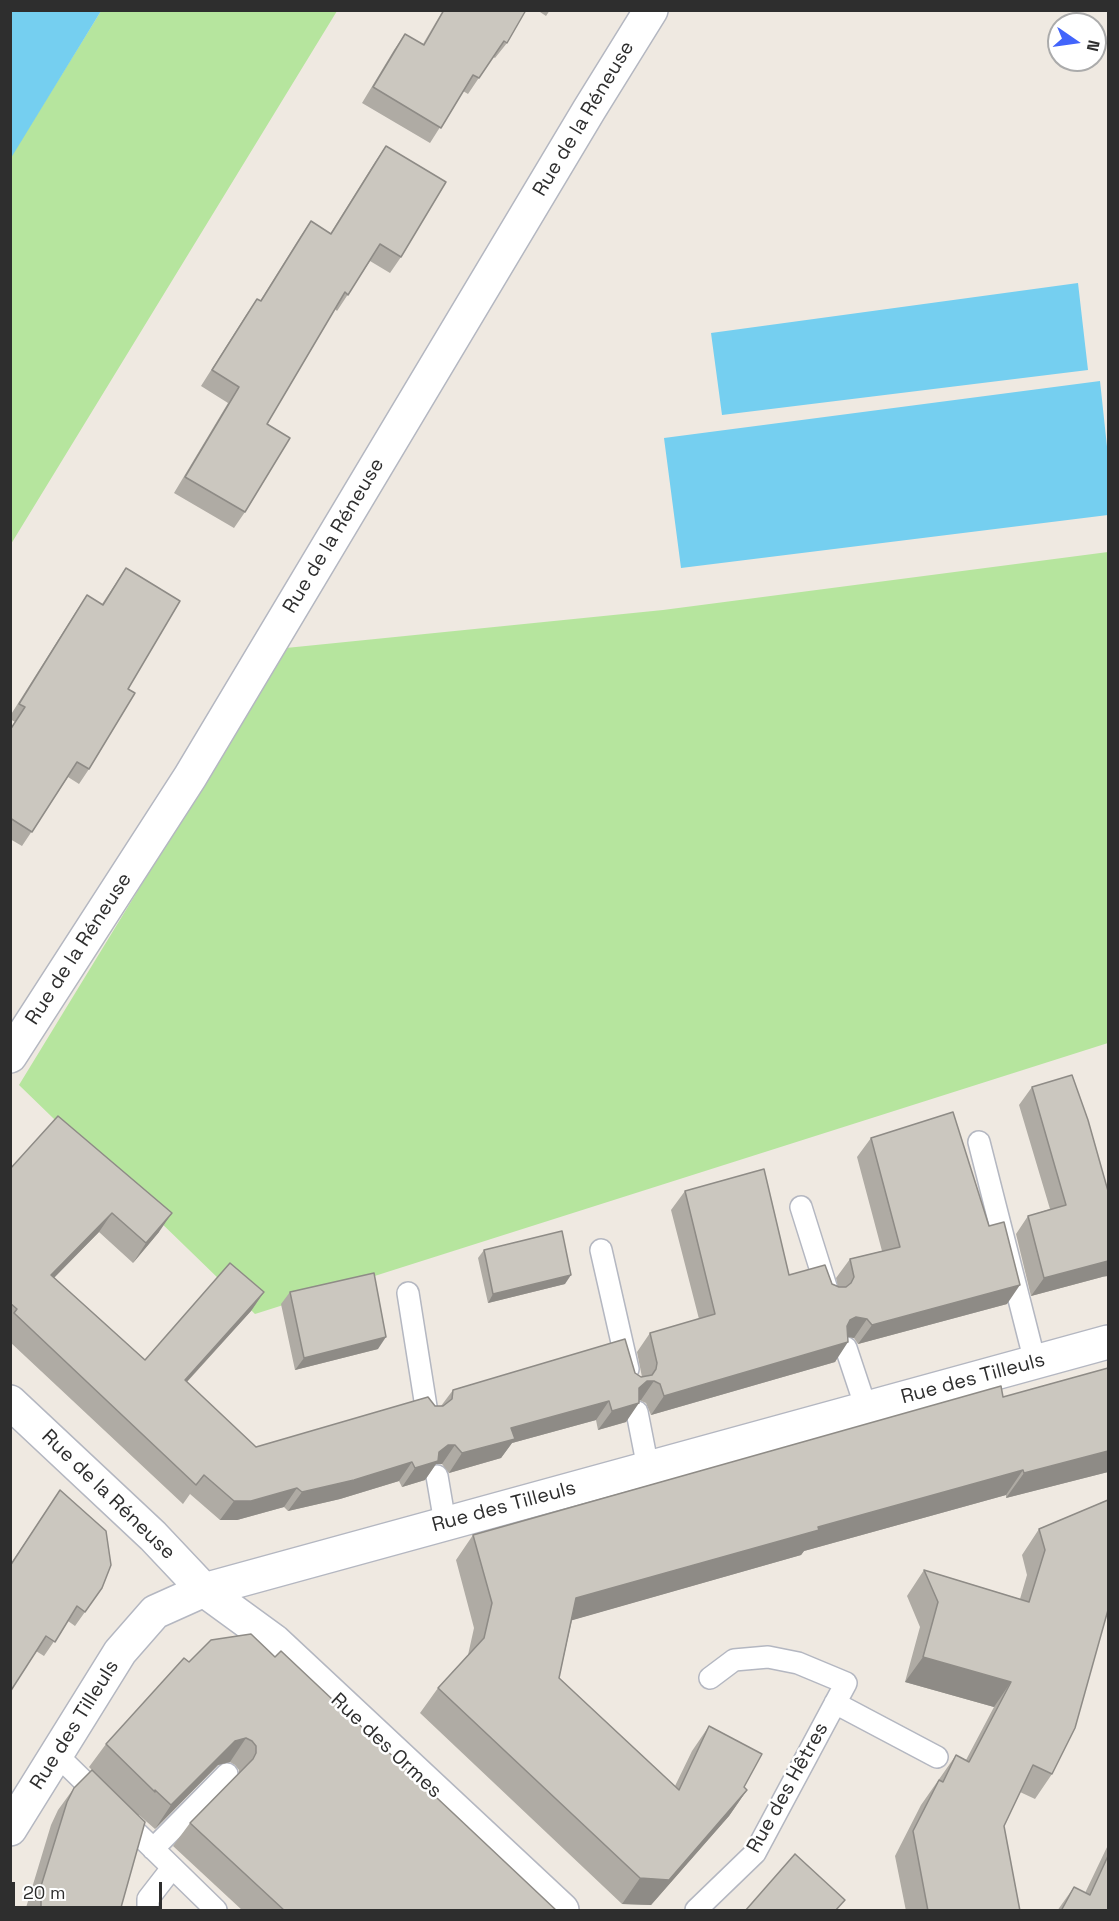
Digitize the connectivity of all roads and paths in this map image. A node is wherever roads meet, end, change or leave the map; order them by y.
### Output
1 (651, 10) edge
2 (10, 1056) edge
3 (980, 1142) dead end
4 (801, 1208) dead end
5 (601, 1250) dead end
6 (408, 1293) dead end
7 (828, 1294) edge
8 (1108, 1342) edge
9 (846, 1348) edge
10 (1035, 1362) junction
11 (631, 1384) edge
12 (10, 1402) edge
13 (866, 1408) junction
14 (637, 1412) edge
15 (427, 1413) edge
16 (648, 1468) junction
17 (437, 1476) edge
18 (445, 1523) junction
19 (204, 1590) junction
20 (710, 1678) dead end
21 (835, 1703) junction
22 (57, 1755) junction
23 (937, 1757) dead end
24 (227, 1774) edge
25 (10, 1829) edge
26 (153, 1849) junction
27 (172, 1868) junction
28 (148, 1911) edge
29 (216, 1911) edge
30 (562, 1911) edge
31 (696, 1911) edge

1 - 2 street, Rue de la Réneuse
3 - 10 lane
4 - 7 lane
5 - 11 lane
6 - 15 lane
8 - 10 street, Rue des Tilleuls
9 - 13 lane
10 - 13 street, Rue des Tilleuls
12 - 19 street, Rue de la Réneuse
13 - 16 street, Rue des Tilleuls
14 - 16 lane
16 - 18 street, Rue des Tilleuls
17 - 18 lane
18 - 19 street, Rue des Tilleuls
19 - 22 street, Rue des Tilleuls
19 - 30 street, Rue des Ormes
20 - 21 lane, Rue des Hêtres
21 - 23 lane
21 - 31 lane, Rue des Hêtres
22 - 25 street, Rue des Tilleuls
22 - 26 lane
24 - 26 lane
26 - 27 lane
27 - 28 lane
27 - 29 lane

